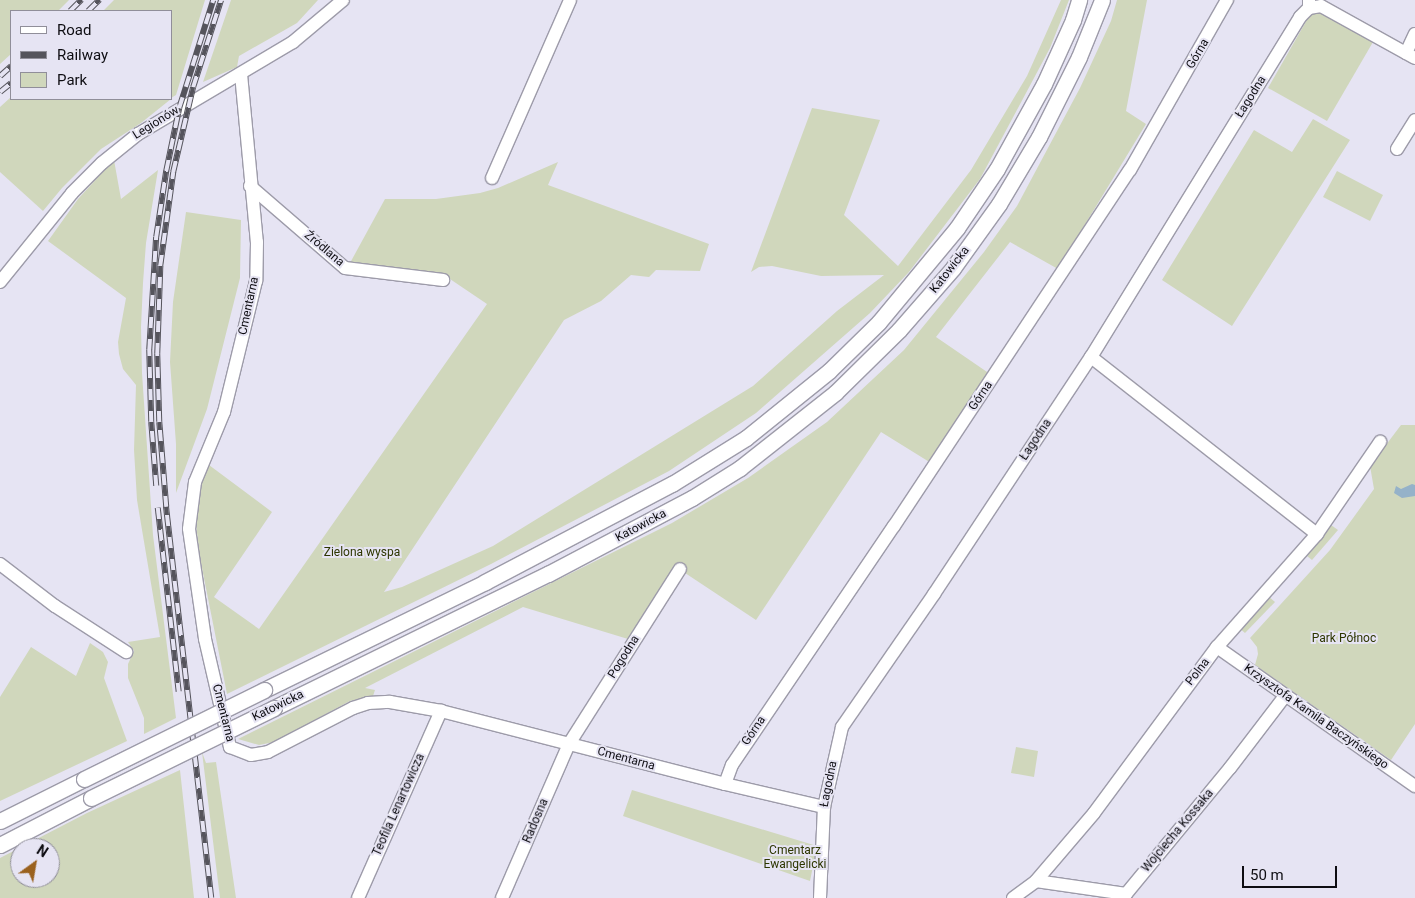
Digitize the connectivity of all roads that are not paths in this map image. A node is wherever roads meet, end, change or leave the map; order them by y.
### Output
1 (343, 0) edge
2 (570, 0) edge
3 (1079, 0) edge
4 (1102, 0) edge
5 (1227, 0) edge
6 (1309, 4) edge
7 (1415, 34) edge
8 (1410, 55) edge
9 (241, 74) junction
10 (1415, 120) edge
11 (1397, 149) dead end
12 (492, 178) dead end
13 (250, 186) junction
14 (443, 280) dead end
15 (0, 282) edge
16 (1091, 357) junction
17 (1380, 442) dead end
18 (1317, 534) junction
19 (0, 564) edge
20 (680, 569) dead end
21 (1218, 647) junction
22 (126, 652) dead end
23 (1285, 696) junction
24 (441, 711) junction
25 (569, 744) junction
26 (726, 784) junction
27 (1415, 786) edge
28 (824, 807) junction
29 (0, 821) edge
30 (0, 844) edge
31 (1036, 881) junction
32 (358, 898) edge
33 (502, 898) edge
34 (820, 898) edge
35 (1013, 898) edge

1 - 9 street, Legionów
2 - 12 street
3 - 29 main road, Katowicka, bridge
4 - 30 main road, Katowicka, bridge
5 - 26 street, Górna
6 - 8 street
6 - 16 street, Łagodna
7 - 8 street
9 - 13 street, Cmentarna
9 - 15 street, Legionów
10 - 11 street
13 - 14 street, Źródlana
13 - 24 street, Cmentarna
16 - 18 street
16 - 28 street, Łagodna
17 - 18 street, Polna
18 - 21 street, Polna
19 - 22 street
20 - 25 street, Pogodna
21 - 23 street, Krzysztofa Kamila Baczyńskiego
21 - 31 street, Polna
23 - 27 street, Krzysztofa Kamila Baczyńskiego
23 - 31 street, Wojciecha Kossaka
24 - 25 street, Cmentarna
24 - 32 street, Teofila Lenartowicza
25 - 26 street, Cmentarna
25 - 33 street, Radosna
26 - 28 street, Cmentarna
28 - 34 street, Łagodna
31 - 35 street, Polna

